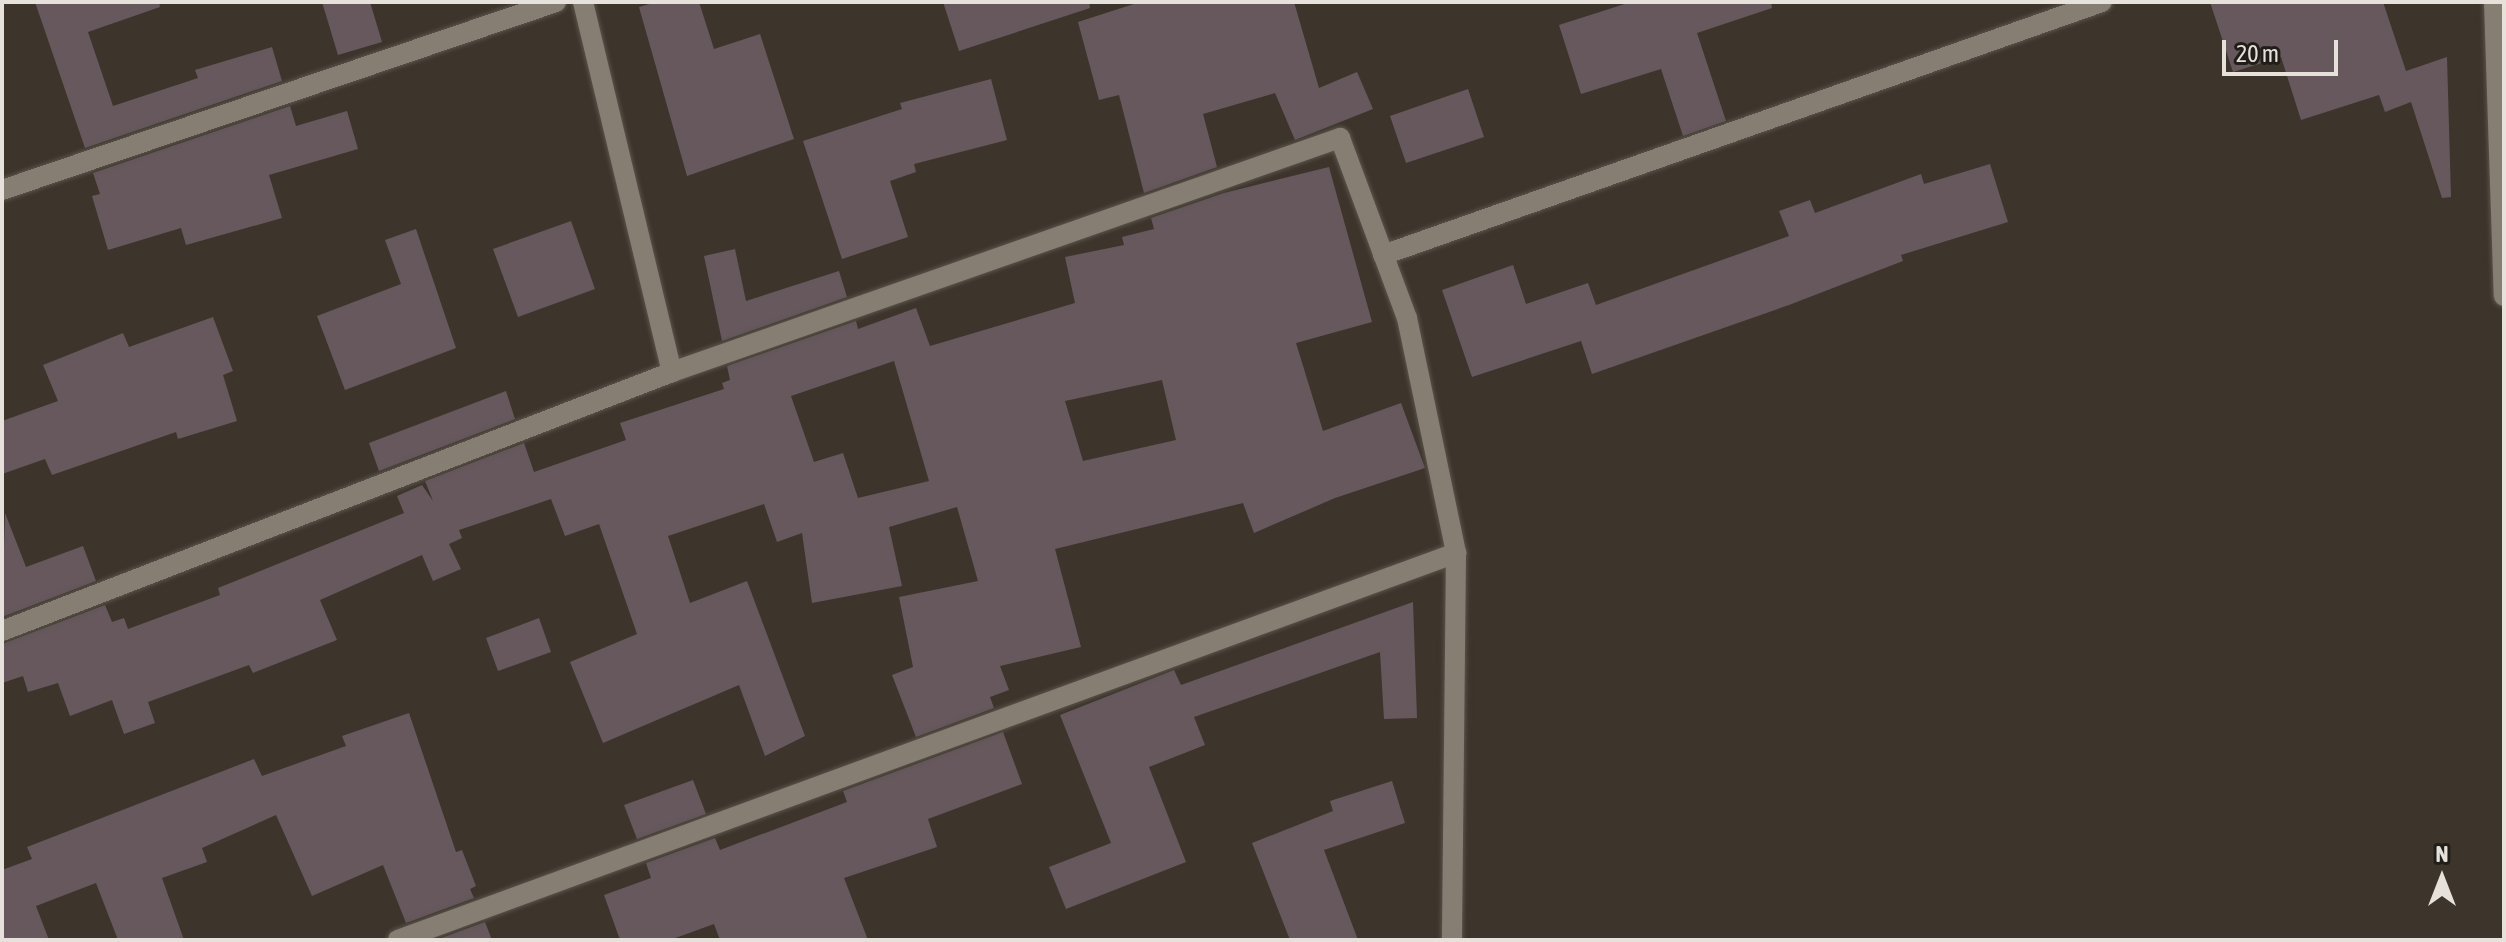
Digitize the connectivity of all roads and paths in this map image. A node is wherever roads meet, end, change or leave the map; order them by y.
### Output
1 (556, 2) edge
2 (583, 2) edge
3 (2102, 2) edge
4 (2494, 2) edge
5 (2, 190) edge
6 (1383, 255) junction
7 (2504, 296) edge
8 (672, 372) junction
9 (1456, 553) junction
10 (2, 631) edge
11 (398, 940) edge
12 (1452, 940) edge

1 - 5 street
2 - 8 street
3 - 6 street
4 - 7 street
6 - 8 street
6 - 9 street
8 - 10 street
9 - 11 street
9 - 12 street

